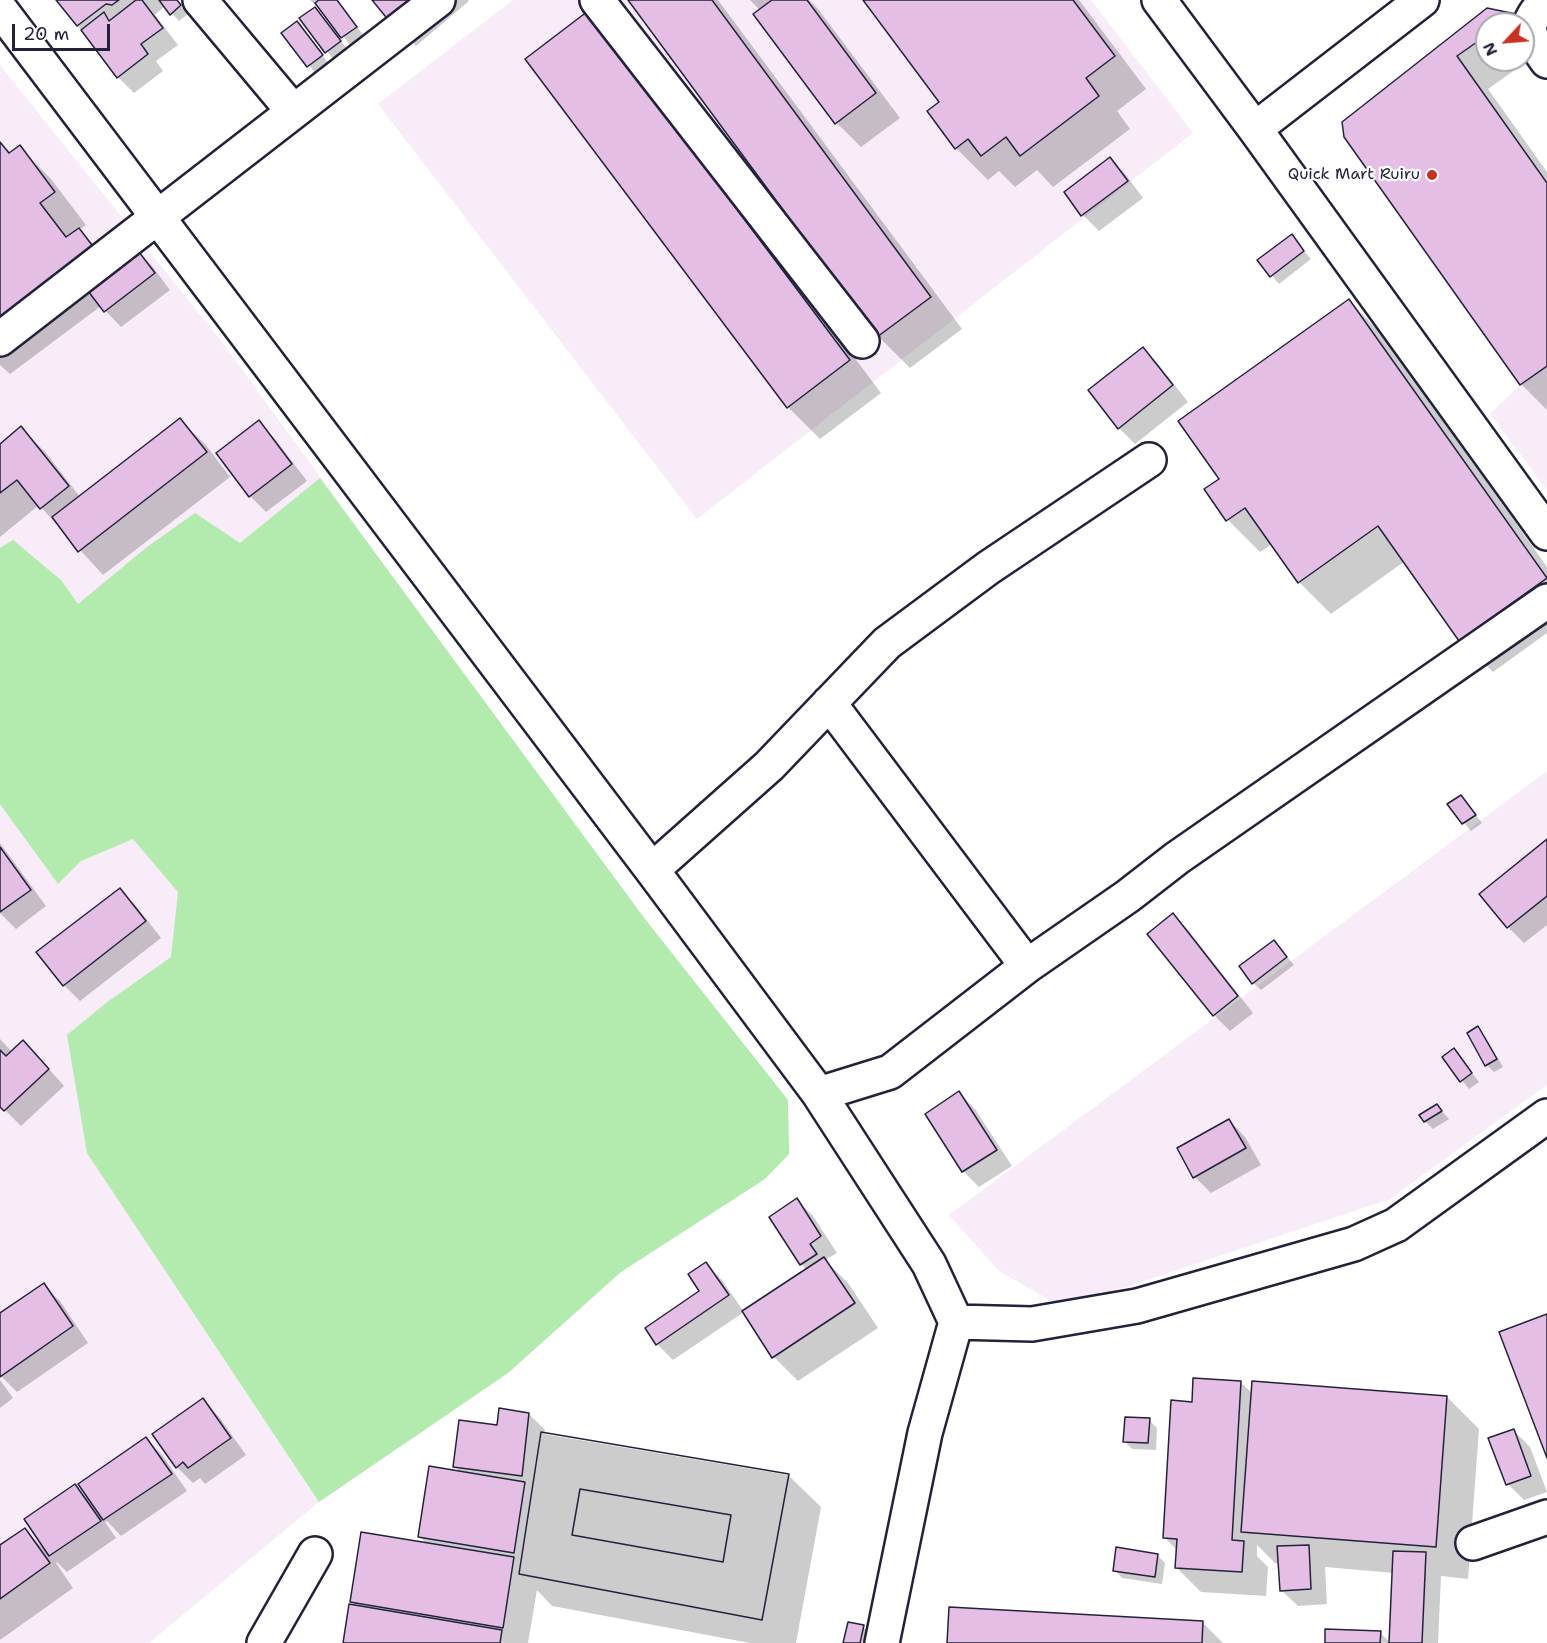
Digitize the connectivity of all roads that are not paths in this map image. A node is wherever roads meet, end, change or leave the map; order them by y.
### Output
1 (200, 0) edge
2 (438, 0) edge
3 (597, 0) edge
4 (1159, 0) edge
5 (1422, 0) edge
6 (1546, 0) edge
7 (0, 9) edge
8 (1547, 61) edge
9 (293, 111) junction
10 (1255, 129) junction
11 (157, 216) junction
12 (0, 339) edge
13 (862, 341) dead end
14 (1149, 460) dead end
15 (1547, 533) edge
16 (1547, 600) edge
17 (829, 703) junction
18 (652, 870) junction
19 (1027, 966) junction
20 (819, 1094) junction
21 (1547, 1116) edge
22 (956, 1322) junction
23 (1547, 1517) edge
24 (1473, 1544) dead end
25 (315, 1554) dead end
26 (264, 1643) edge
27 (882, 1643) edge

1 - 9 street
2 - 9 street
3 - 13 street
4 - 10 street
5 - 10 street
6 - 8 street
7 - 11 street
9 - 11 street
10 - 15 street
11 - 12 street
11 - 18 street
14 - 17 street
16 - 19 street
17 - 18 street
17 - 19 street
18 - 20 street
19 - 20 street
20 - 22 street
21 - 22 street
22 - 27 street
23 - 24 street
25 - 26 street

